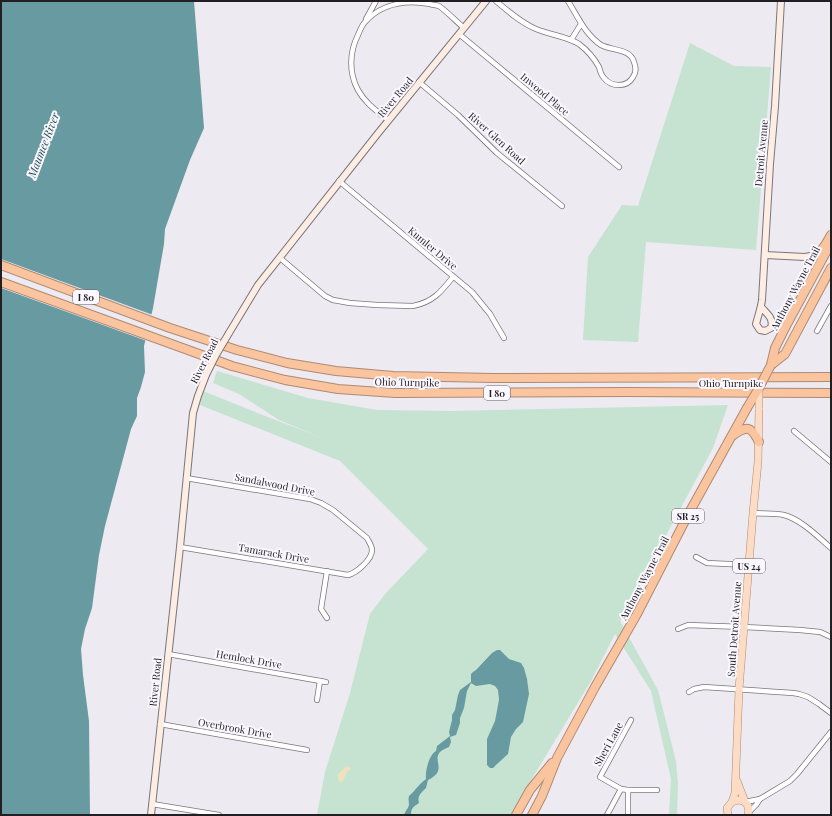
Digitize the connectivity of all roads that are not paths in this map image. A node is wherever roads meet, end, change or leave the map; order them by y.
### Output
1 (376, 1) edge
2 (486, 1) edge
3 (496, 1) edge
4 (568, 1) edge
5 (781, 1) edge
6 (440, 4) edge
7 (365, 22) junction
8 (581, 24) junction
9 (464, 28) junction
10 (459, 34) junction
11 (571, 40) junction
12 (420, 82) junction
13 (388, 120) junction
14 (619, 167) dead end
15 (339, 181) junction
16 (562, 206) dead end
17 (831, 235) edge
18 (831, 243) edge
19 (765, 255) junction
20 (816, 255) joint
21 (805, 257) junction
22 (280, 258) junction
23 (1, 265) edge
24 (817, 268) junction
25 (831, 268) edge
26 (453, 277) junction
27 (1, 282) edge
28 (831, 306) edge
29 (761, 308) dead end
30 (817, 331) dead end
31 (504, 338) dead end
32 (771, 366) junction
33 (831, 377) edge
34 (759, 388) junction
35 (831, 393) edge
36 (794, 431) dead end
37 (730, 438) junction
38 (759, 442) junction
39 (831, 462) edge
40 (186, 478) junction
41 (753, 513) junction
42 (180, 547) junction
43 (831, 548) edge
44 (696, 557) dead end
45 (363, 565) joint
46 (749, 565) junction
47 (327, 571) junction
48 (326, 618) dead end
49 (744, 627) junction
50 (678, 629) dead end
51 (831, 637) edge
52 (168, 654) junction
53 (320, 681) junction
54 (326, 682) dead end
55 (739, 689) junction
56 (689, 692) dead end
57 (317, 700) dead end
58 (831, 713) edge
59 (631, 720) dead end
60 (160, 724) junction
61 (831, 732) edge
62 (306, 750) dead end
63 (556, 758) junction
64 (736, 776) junction
65 (621, 789) junction
66 (628, 790) junction
67 (657, 790) dead end
68 (760, 799) junction
69 (732, 802) junction
70 (745, 802) junction
71 (152, 804) junction
72 (749, 814) edge
73 (151, 815) edge
74 (219, 815) edge
75 (516, 815) edge
76 (532, 815) edge
77 (607, 815) edge
78 (628, 815) edge
79 (728, 815) edge

1 - 7 street
2 - 9 street, River Road
3 - 11 street
4 - 8 street
5 - 19 street, Detroit Avenue
6 - 7 street
6 - 9 street
7 - 13 street
8 - 11 street
8 - 11 street
9 - 10 street, River Road
10 - 12 street, River Road
10 - 14 street, Inwood Place
12 - 13 street, River Road
12 - 16 street, River Glen Road
13 - 15 street, River Road
15 - 22 street, River Road
15 - 26 street, Kumler Drive
17 - 20 highway
18 - 24 highway, Anthony Wayne Trail
19 - 21 street
19 - 29 street, Detroit Avenue
20 - 21 street
21 - 24 street
22 - 26 street
22 - 40 street, River Road, bridge
23 - 33 highway, Ohio Turnpike / I 80
24 - 32 highway, Anthony Wayne Trail
25 - 32 highway, Anthony Wayne Trail
26 - 31 street, Kumler Drive
27 - 35 highway, Ohio Turnpike / I 80
28 - 30 street
32 - 34 highway, Anthony Wayne Trail, bridge
34 - 37 highway, Anthony Wayne Trail / SR 25, bridge
34 - 38 main road, South Detroit Avenue / US 24, bridge
36 - 39 street
37 - 38 highway
37 - 63 highway, Anthony Wayne Trail / SR 25
38 - 41 main road, South Detroit Avenue / US 24
40 - 42 street, River Road
40 - 45 street, Sandalwood Drive
41 - 43 street
41 - 46 main road, South Detroit Avenue / US 24
42 - 47 street, Tamarack Drive
42 - 52 street, River Road
44 - 46 street
45 - 47 street, Tamarack Drive
46 - 49 main road, South Detroit Avenue / US 24
47 - 48 street
49 - 50 street
49 - 51 street
49 - 55 main road, South Detroit Avenue / US 24
52 - 53 street, Hemlock Drive
52 - 60 street, River Road
53 - 54 street, Hemlock Drive
53 - 57 street
55 - 56 street
55 - 58 street
55 - 64 main road, South Detroit Avenue / US 24
59 - 65 street, Sheri Lane
60 - 62 street, Overbrook Drive
60 - 71 street, River Road
61 - 68 street
63 - 75 highway, Anthony Wayne Trail / SR 25
63 - 76 highway, Anthony Wayne Trail / SR 25
64 - 69 main road, South Detroit Avenue / US 24
64 - 70 main road, South Detroit Avenue / US 24
65 - 66 street
65 - 77 street
66 - 67 street
66 - 78 street
68 - 70 street
68 - 72 street
69 - 70 main road
69 - 79 main road, South Detroit Avenue / US 24
70 - 72 main road, South Detroit Avenue / US 24
71 - 73 street, River Road
71 - 74 street

